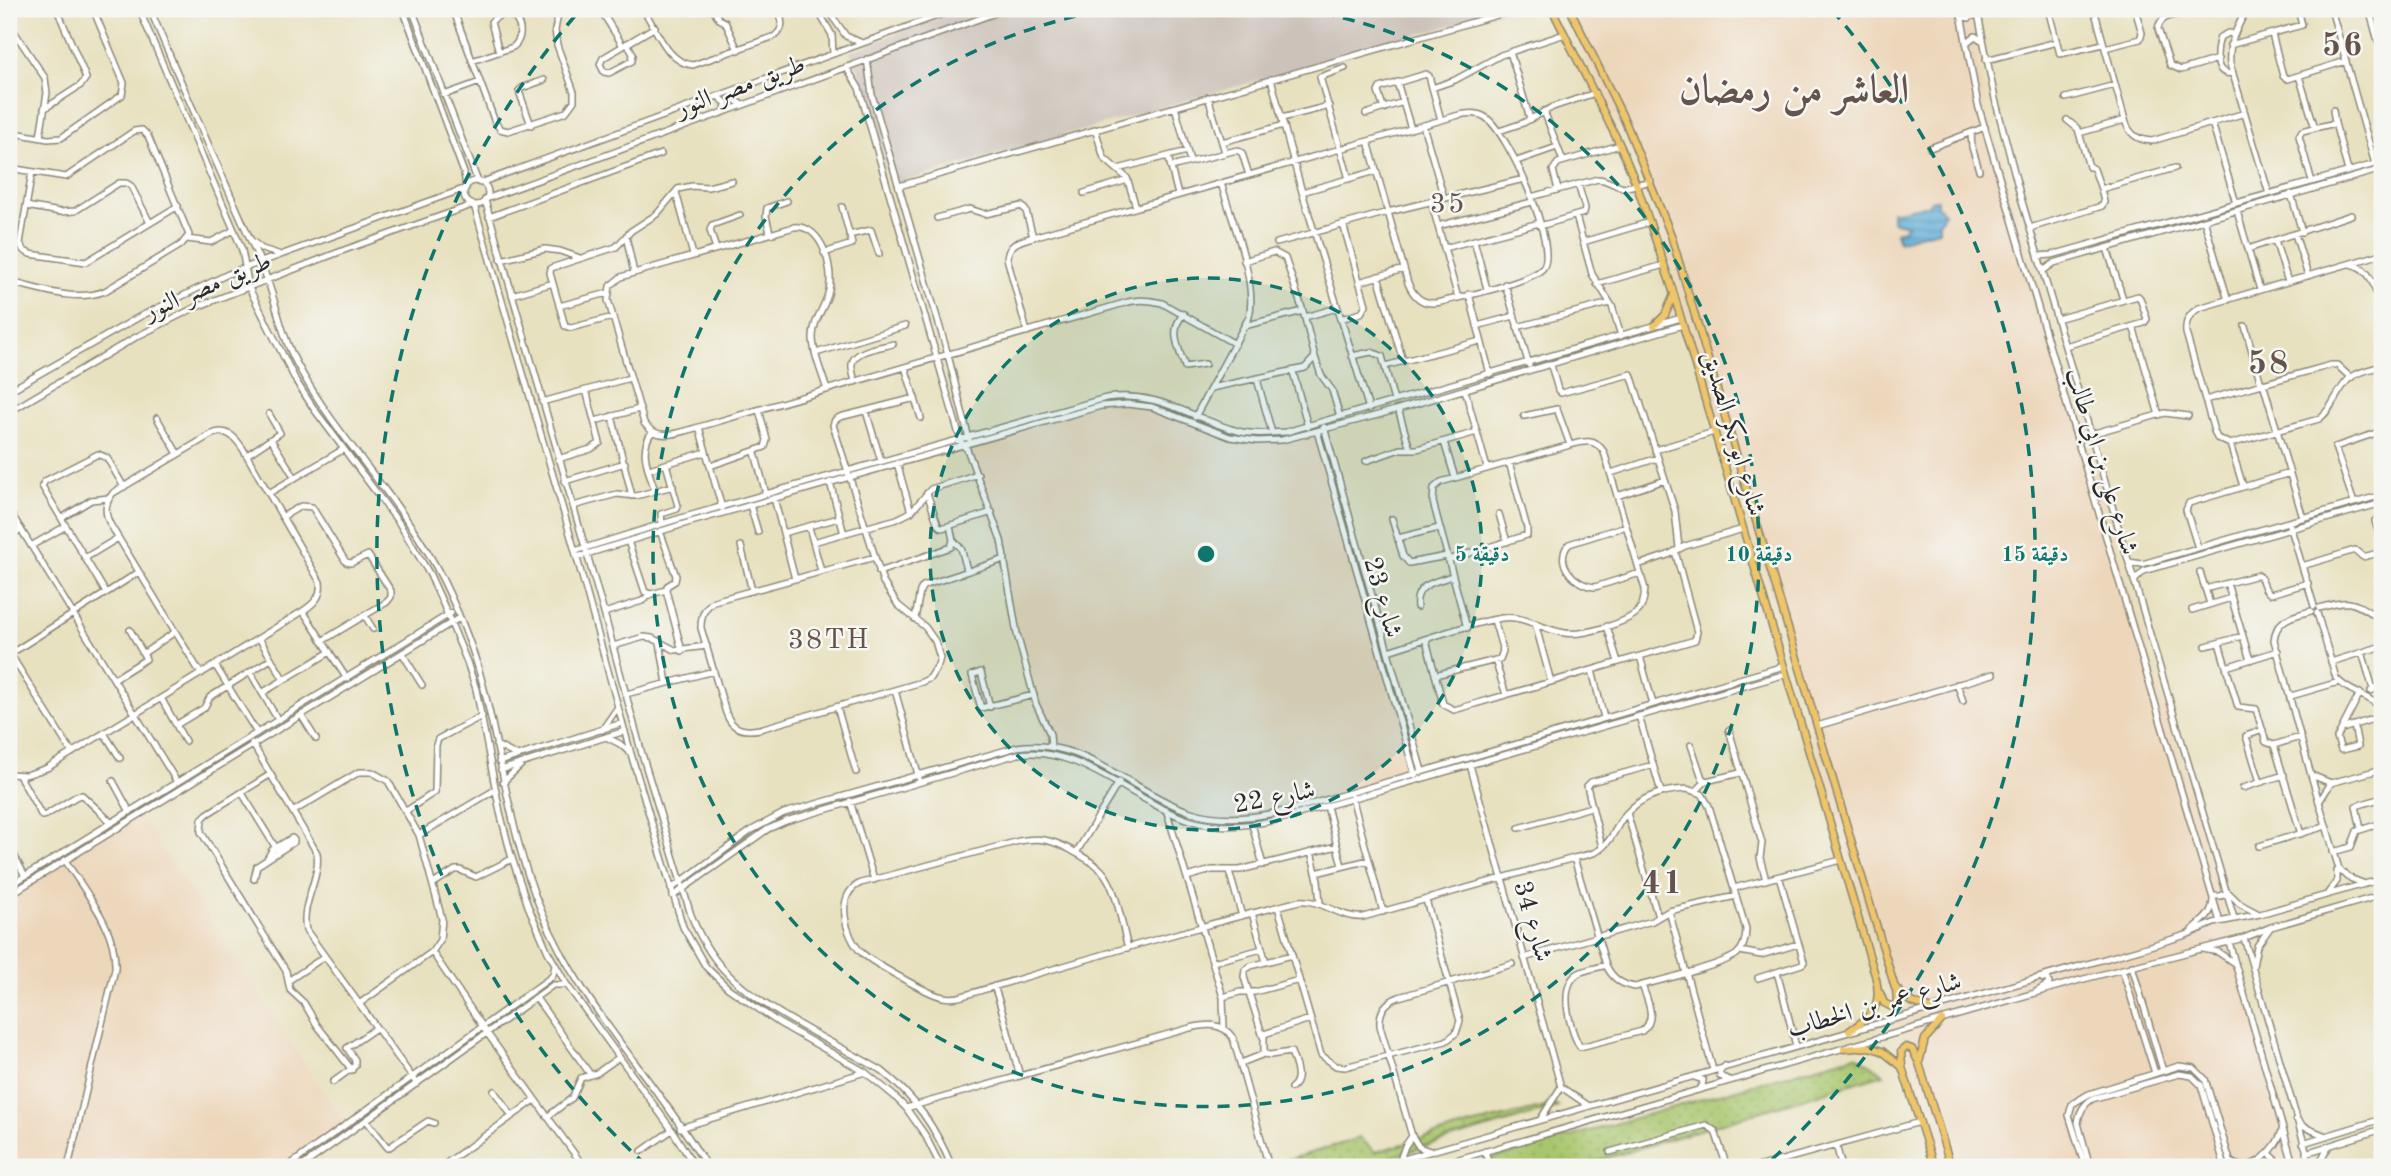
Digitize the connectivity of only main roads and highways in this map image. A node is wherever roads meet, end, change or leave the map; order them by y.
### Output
1 (1570, 9) edge
2 (1553, 11) edge
3 (1674, 296) junction
4 (1654, 326) road end
5 (1769, 565) junction
6 (1755, 570) junction
7 (1843, 814) junction
8 (1829, 818) junction
9 (1858, 864) junction
10 (1843, 868) junction
11 (1895, 988) junction
12 (1879, 991) junction
13 (1930, 1008) road end
14 (1942, 1020) road end
15 (1849, 1031) road end
16 (1844, 1049) road end
17 (1919, 1063) junction
18 (1902, 1067) junction
19 (1934, 1167) edge
20 (1951, 1167) edge

1 - 5 main road, شارع ابو بكر الصديق
2 - 3 main road, شارع ابو بكر الصديق
3 - 4 main road
3 - 6 main road, شارع ابو بكر الصديق
5 - 6 main road
5 - 7 main road, شارع ابو بكر الصديق
6 - 8 main road, شارع ابو بكر الصديق
7 - 8 main road
7 - 9 main road, شارع ابو بكر الصديق
8 - 10 main road, شارع ابو بكر الصديق
9 - 10 main road
9 - 11 main road, شارع ابو بكر الصديق
10 - 12 main road, شارع ابو بكر الصديق
11 - 12 main road
11 - 13 main road
12 - 15 main road
14 - 17 main road
16 - 18 main road
17 - 18 main road
17 - 20 main road
18 - 19 main road

